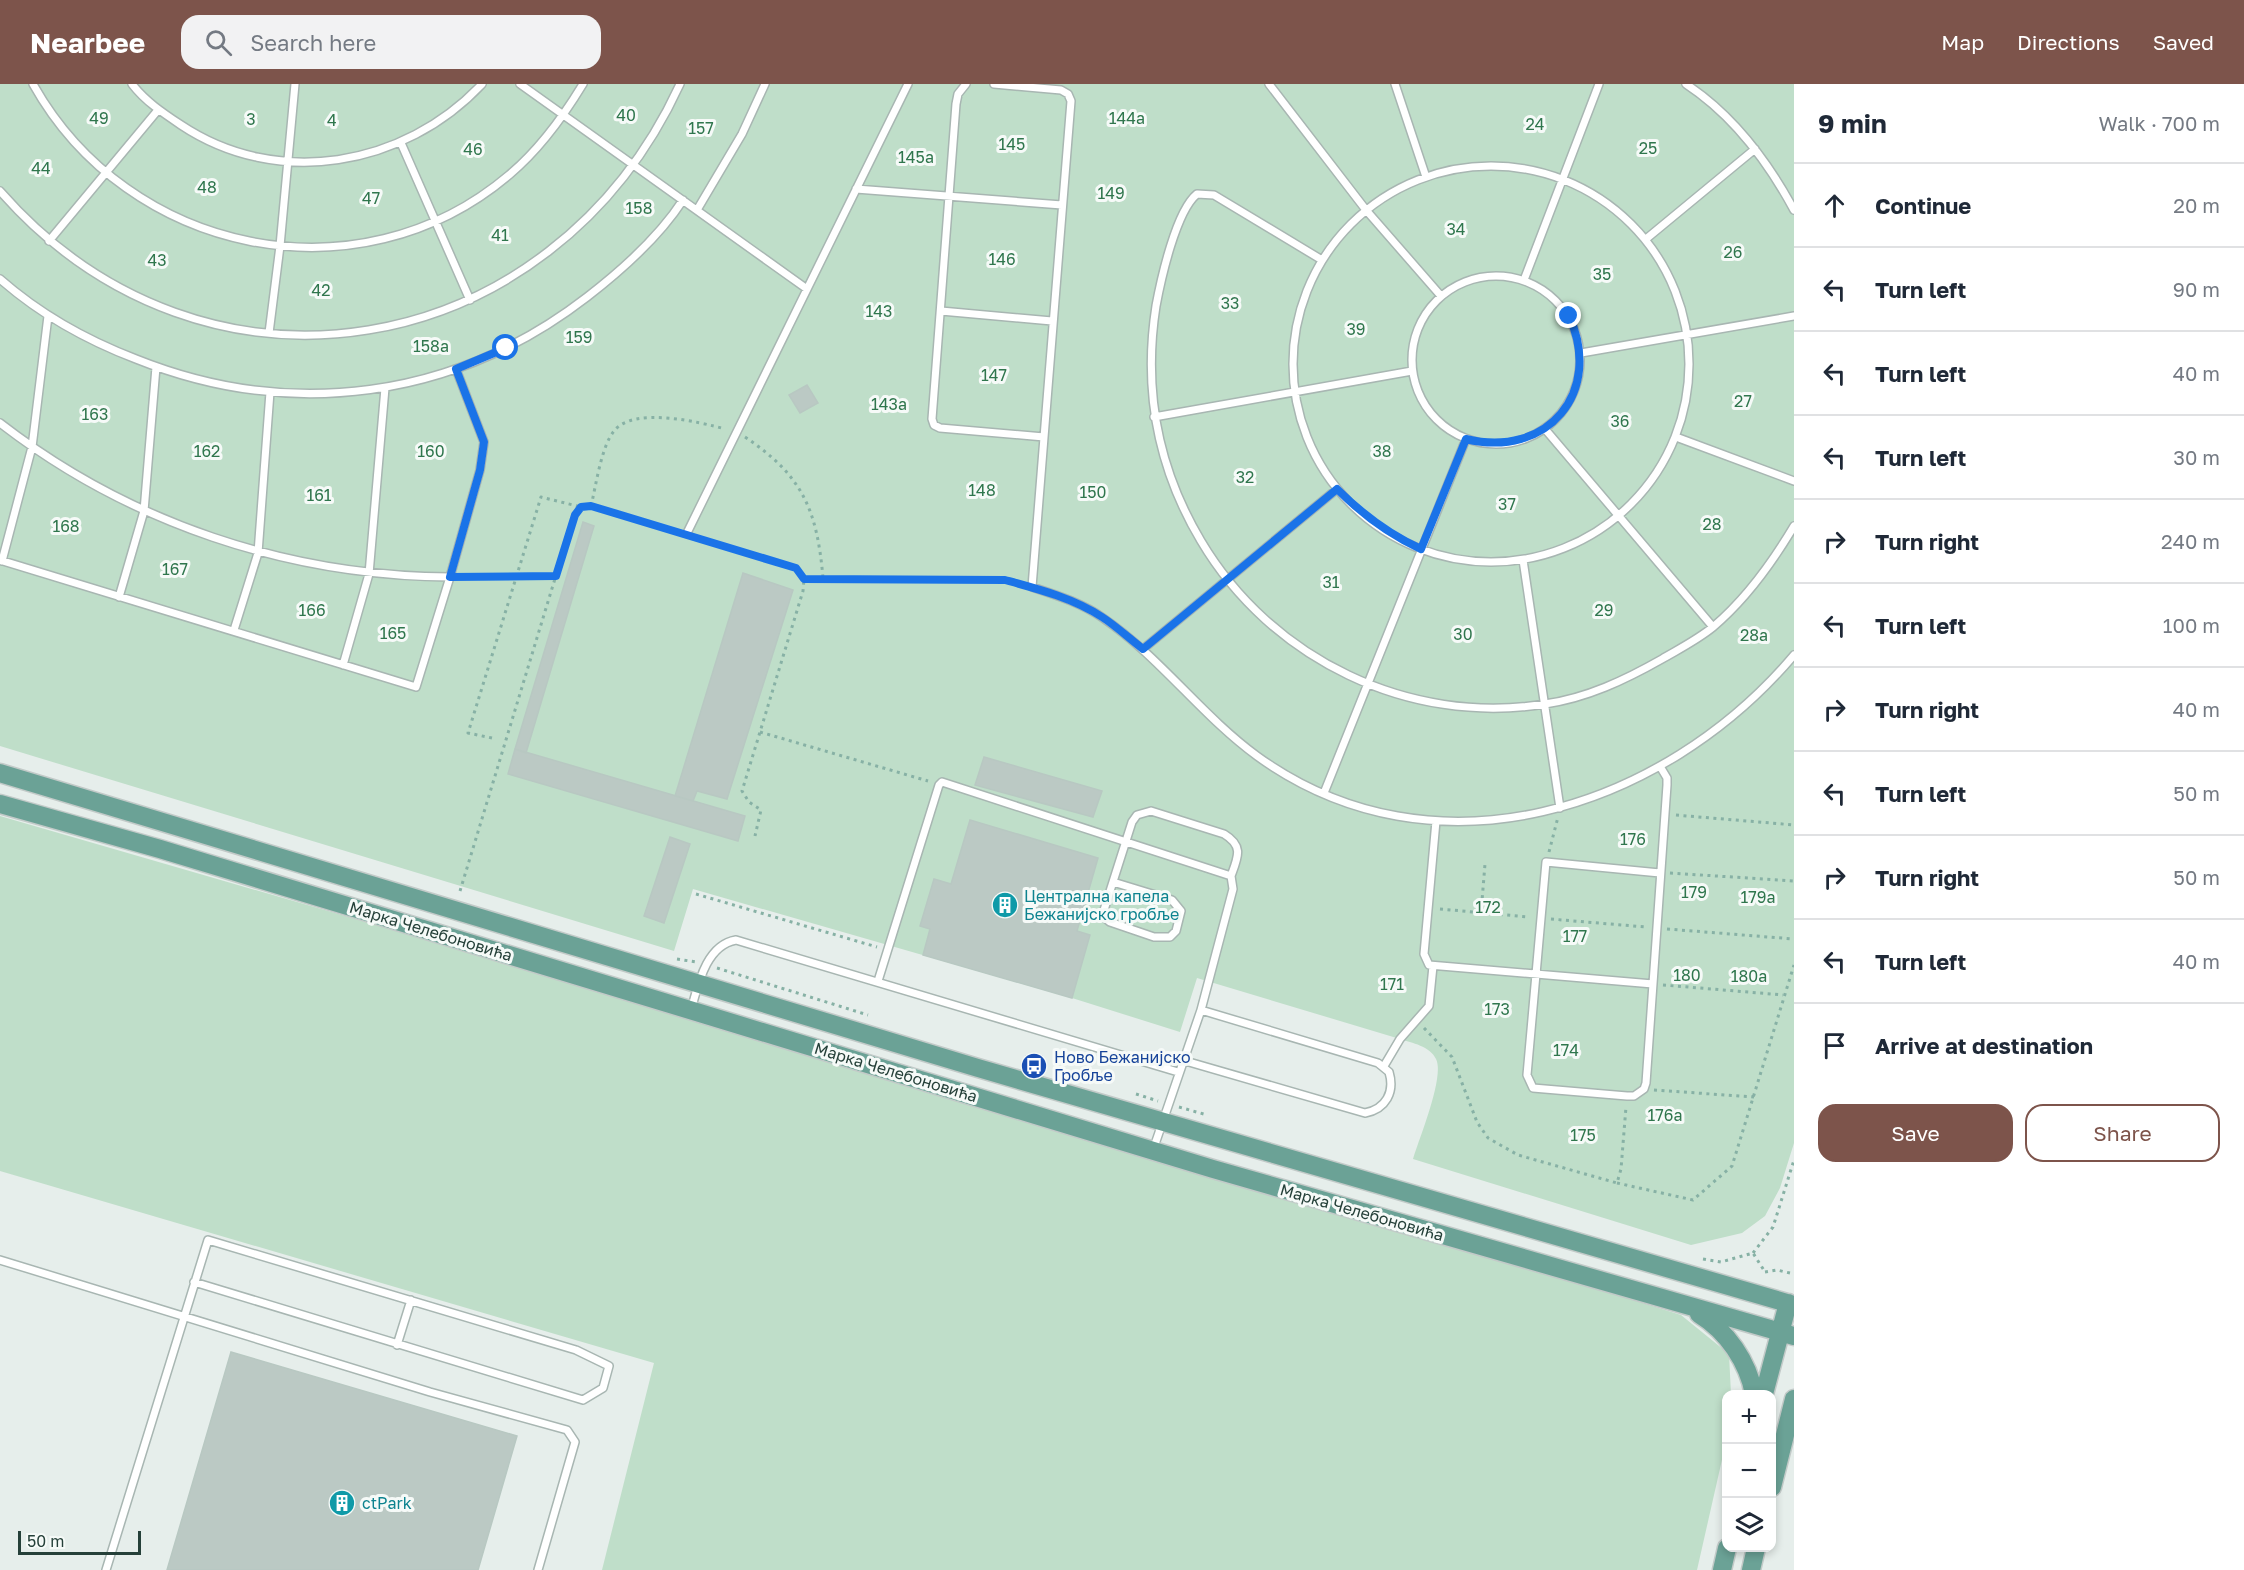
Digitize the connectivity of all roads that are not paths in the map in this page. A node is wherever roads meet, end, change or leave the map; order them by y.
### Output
1 (33, 84) edge
2 (132, 84) edge
3 (295, 84) edge
4 (482, 84) edge
5 (520, 84) edge
6 (583, 84) edge
7 (680, 84) edge
8 (765, 84) edge
9 (908, 84) edge
10 (966, 84) edge
11 (994, 84) edge
12 (1269, 84) edge
13 (1395, 84) edge
14 (1599, 84) edge
15 (1686, 84) edge
16 (158, 110) junction
17 (564, 115) junction
18 (401, 143) junction
19 (1755, 149) junction
20 (287, 163) junction
21 (634, 165) junction
22 (105, 172) junction
23 (1426, 177) junction
24 (1562, 179) junction
25 (856, 189) junction
26 (0, 190) edge
27 (950, 196) junction
28 (683, 200) junction
29 (1062, 205) junction
30 (697, 210) junction
31 (1366, 210) junction
32 (1794, 210) edge
33 (436, 220) junction
34 (1646, 240) junction
35 (49, 241) junction
36 (280, 246) junction
37 (1322, 260) junction
38 (0, 279) edge
39 (1524, 280) junction
40 (807, 289) junction
41 (1441, 296) junction
42 (470, 300) junction
43 (941, 311) junction
44 (48, 316) junction
45 (1794, 316) edge
46 (1052, 321) junction
47 (269, 333) junction
48 (1688, 335) junction
49 (1581, 353) junction
50 (156, 367) junction
51 (456, 369) junction
52 (1412, 371) junction
53 (385, 388) junction
54 (270, 392) junction
55 (1294, 392) junction
56 (1154, 417) junction
57 (0, 423) edge
58 (1545, 429) junction
59 (1044, 436) junction
60 (1676, 437) junction
61 (1466, 439) junction
62 (32, 447) junction
63 (1794, 481) edge
64 (1337, 489) junction
65 (144, 511) junction
66 (1618, 517) junction
67 (1794, 526) edge
68 (687, 533) road end
69 (1421, 549) junction
70 (258, 553) junction
71 (1, 560) edge
72 (1523, 560) junction
73 (369, 574) junction
74 (450, 577) junction
75 (1228, 580) junction
76 (119, 597) junction
77 (1713, 627) junction
78 (234, 630) junction
79 (1143, 649) junction
80 (1794, 655) edge
81 (343, 665) junction
82 (1367, 684) junction
83 (1545, 704) junction
84 (1661, 768) junction
85 (0, 773) edge
86 (1324, 793) junction
87 (0, 804) edge
88 (1560, 808) junction
89 (1436, 821) junction
90 (168, 824) junction
91 (1127, 840) junction
92 (160, 849) junction
93 (1660, 873) junction
94 (1231, 876) junction
95 (1113, 882) junction
96 (1433, 966) junction
97 (1536, 974) junction
98 (878, 981) junction
99 (699, 982) junction
100 (1653, 984) junction
101 (691, 1010) junction
102 (1201, 1010) junction
103 (1182, 1060) junction
104 (1384, 1066) junction
105 (1178, 1072) junction
106 (1162, 1121) junction
107 (1153, 1150) junction
108 (0, 1260) edge
109 (194, 1282) junction
110 (411, 1300) junction
111 (1791, 1304) edge
112 (1687, 1307) junction
113 (183, 1315) junction
114 (1787, 1334) edge
115 (397, 1345) junction
116 (1753, 1390) edge
117 (1766, 1390) edge
118 (1794, 1399) edge
119 (1776, 1471) edge
120 (1726, 1552) edge
121 (1755, 1552) edge
122 (106, 1570) edge
123 (538, 1570) edge
124 (1722, 1570) edge
125 (1750, 1570) edge

1 - 22 lane
2 - 16 lane
3 - 20 lane
4 - 18 lane
5 - 17 lane
6 - 17 lane
7 - 21 lane
8 - 30 lane
9 - 25 lane
10 - 27 lane
11 - 29 lane
12 - 31 lane
13 - 23 lane
14 - 24 lane
15 - 19 lane
16 - 20 lane
16 - 22 lane
17 - 21 lane
17 - 33 lane
18 - 20 lane
18 - 33 lane
19 - 32 lane
19 - 34 lane
20 - 36 lane
21 - 28 lane
21 - 42 lane
22 - 35 lane
22 - 36 lane
23 - 24 lane
23 - 31 lane
24 - 34 lane
24 - 39 lane
25 - 27 lane
25 - 40 lane
26 - 35 lane
27 - 29 lane
27 - 43 lane
28 - 30 lane
28 - 51 lane
29 - 46 lane
30 - 40 lane
31 - 37 lane
31 - 41 lane
33 - 36 lane
33 - 42 lane
34 - 48 lane
35 - 47 lane
36 - 47 lane
37 - 55 lane
37 - 56 lane
38 - 44 lane
39 - 41 lane
39 - 49 lane
40 - 68 lane
41 - 52 lane
42 - 47 lane
43 - 46 lane
43 - 59 lane
44 - 50 lane
44 - 62 lane
45 - 48 lane
46 - 59 lane
48 - 49 lane
48 - 60 lane
49 - 58 lane
50 - 54 lane
50 - 65 lane
51 - 53 lane
51 - 74 lane
52 - 55 lane
52 - 61 lane
53 - 54 lane
53 - 73 lane
54 - 70 lane
55 - 56 lane
55 - 64 lane
56 - 75 lane
57 - 62 lane
58 - 61 lane
58 - 66 lane
59 - 79 lane
60 - 63 lane
60 - 66 lane
61 - 69 lane
62 - 65 lane
62 - 71 lane
64 - 69 lane
64 - 75 lane
65 - 70 lane
65 - 76 lane
66 - 72 lane
66 - 77 lane
67 - 77 lane
69 - 72 lane
69 - 82 lane
70 - 73 lane
70 - 78 lane
71 - 76 lane
72 - 83 lane
73 - 74 lane
73 - 81 lane
74 - 81 lane
75 - 79 lane
75 - 82 lane
76 - 78 lane
77 - 83 lane
78 - 81 lane
79 - 86 lane
80 - 84 lane
82 - 83 lane
82 - 86 lane
83 - 88 lane
84 - 88 lane
84 - 93 lane
85 - 90 main road, Марка Челебоновића
86 - 89 lane
87 - 92 main road, Марка Челебоновића
88 - 89 lane
89 - 96 lane
90 - 92 main road
90 - 99 main road, Марка Челебоновића
91 - 94 lane
91 - 94 lane
91 - 95 lane
91 - 98 lane
92 - 101 main road, Марка Челебоновића
93 - 97 lane
93 - 100 lane
94 - 102 lane
95 - 95 lane
96 - 97 lane
96 - 104 lane
97 - 100 lane
97 - 100 lane
98 - 99 lane
98 - 105 lane
99 - 101 lane
99 - 106 main road, Марка Челебоновића
101 - 107 main road, Марка Челебоновића
102 - 103 lane
102 - 104 lane
103 - 104 lane
103 - 105 lane
105 - 106 lane
106 - 107 lane
106 - 111 main road, Марка Челебоновића
107 - 112 main road, Марка Челебоновића
108 - 113 lane
109 - 110 lane
109 - 113 lane
109 - 115 lane
110 - 115 lane
110 - 115 lane
111 - 114 main road
112 - 114 main road, Марка Челебоновића
112 - 116 main road
113 - 122 lane
113 - 123 lane
114 - 117 main road
118 - 119 main road
120 - 124 main road
121 - 125 main road

